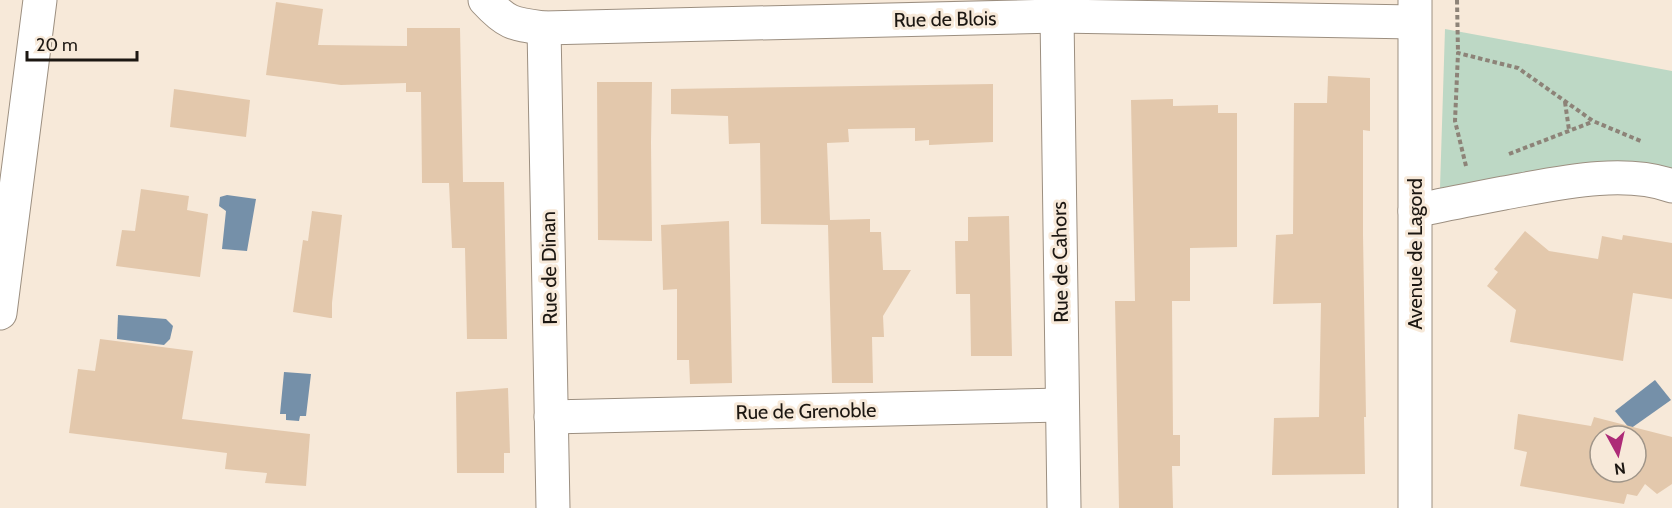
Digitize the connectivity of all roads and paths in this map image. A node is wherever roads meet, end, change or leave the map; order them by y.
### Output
1 (40, 0) edge
2 (485, 0) edge
3 (1457, 0) edge
4 (1414, 11) edge
5 (1057, 16) junction
6 (544, 28) junction
7 (1458, 53) junction
8 (1566, 102) junction
9 (1593, 121) junction
10 (1569, 130) junction
11 (1652, 145) dead end
12 (1508, 154) dead end
13 (1672, 186) edge
14 (1474, 199) junction
15 (1414, 211) junction
16 (0, 314) edge
17 (1062, 405) junction
18 (551, 417) junction
19 (554, 508) edge
20 (1064, 508) edge
21 (1415, 508) edge

1 - 16 street
2 - 6 street, Rue de Blois
3 - 7 path
4 - 5 street, Rue de Blois
4 - 15 street, Avenue de Lagord
5 - 6 street, Rue de Blois
5 - 17 street, Rue de Cahors
6 - 18 street, Rue de Dinan
7 - 8 path
7 - 14 path
8 - 9 path
8 - 10 path
9 - 10 path
9 - 11 path
10 - 12 path
13 - 14 street
14 - 15 street
15 - 21 street, Avenue de Lagord
17 - 18 street, Rue de Grenoble
17 - 20 street, Rue de Cahors
18 - 19 street, Rue de Dinan

